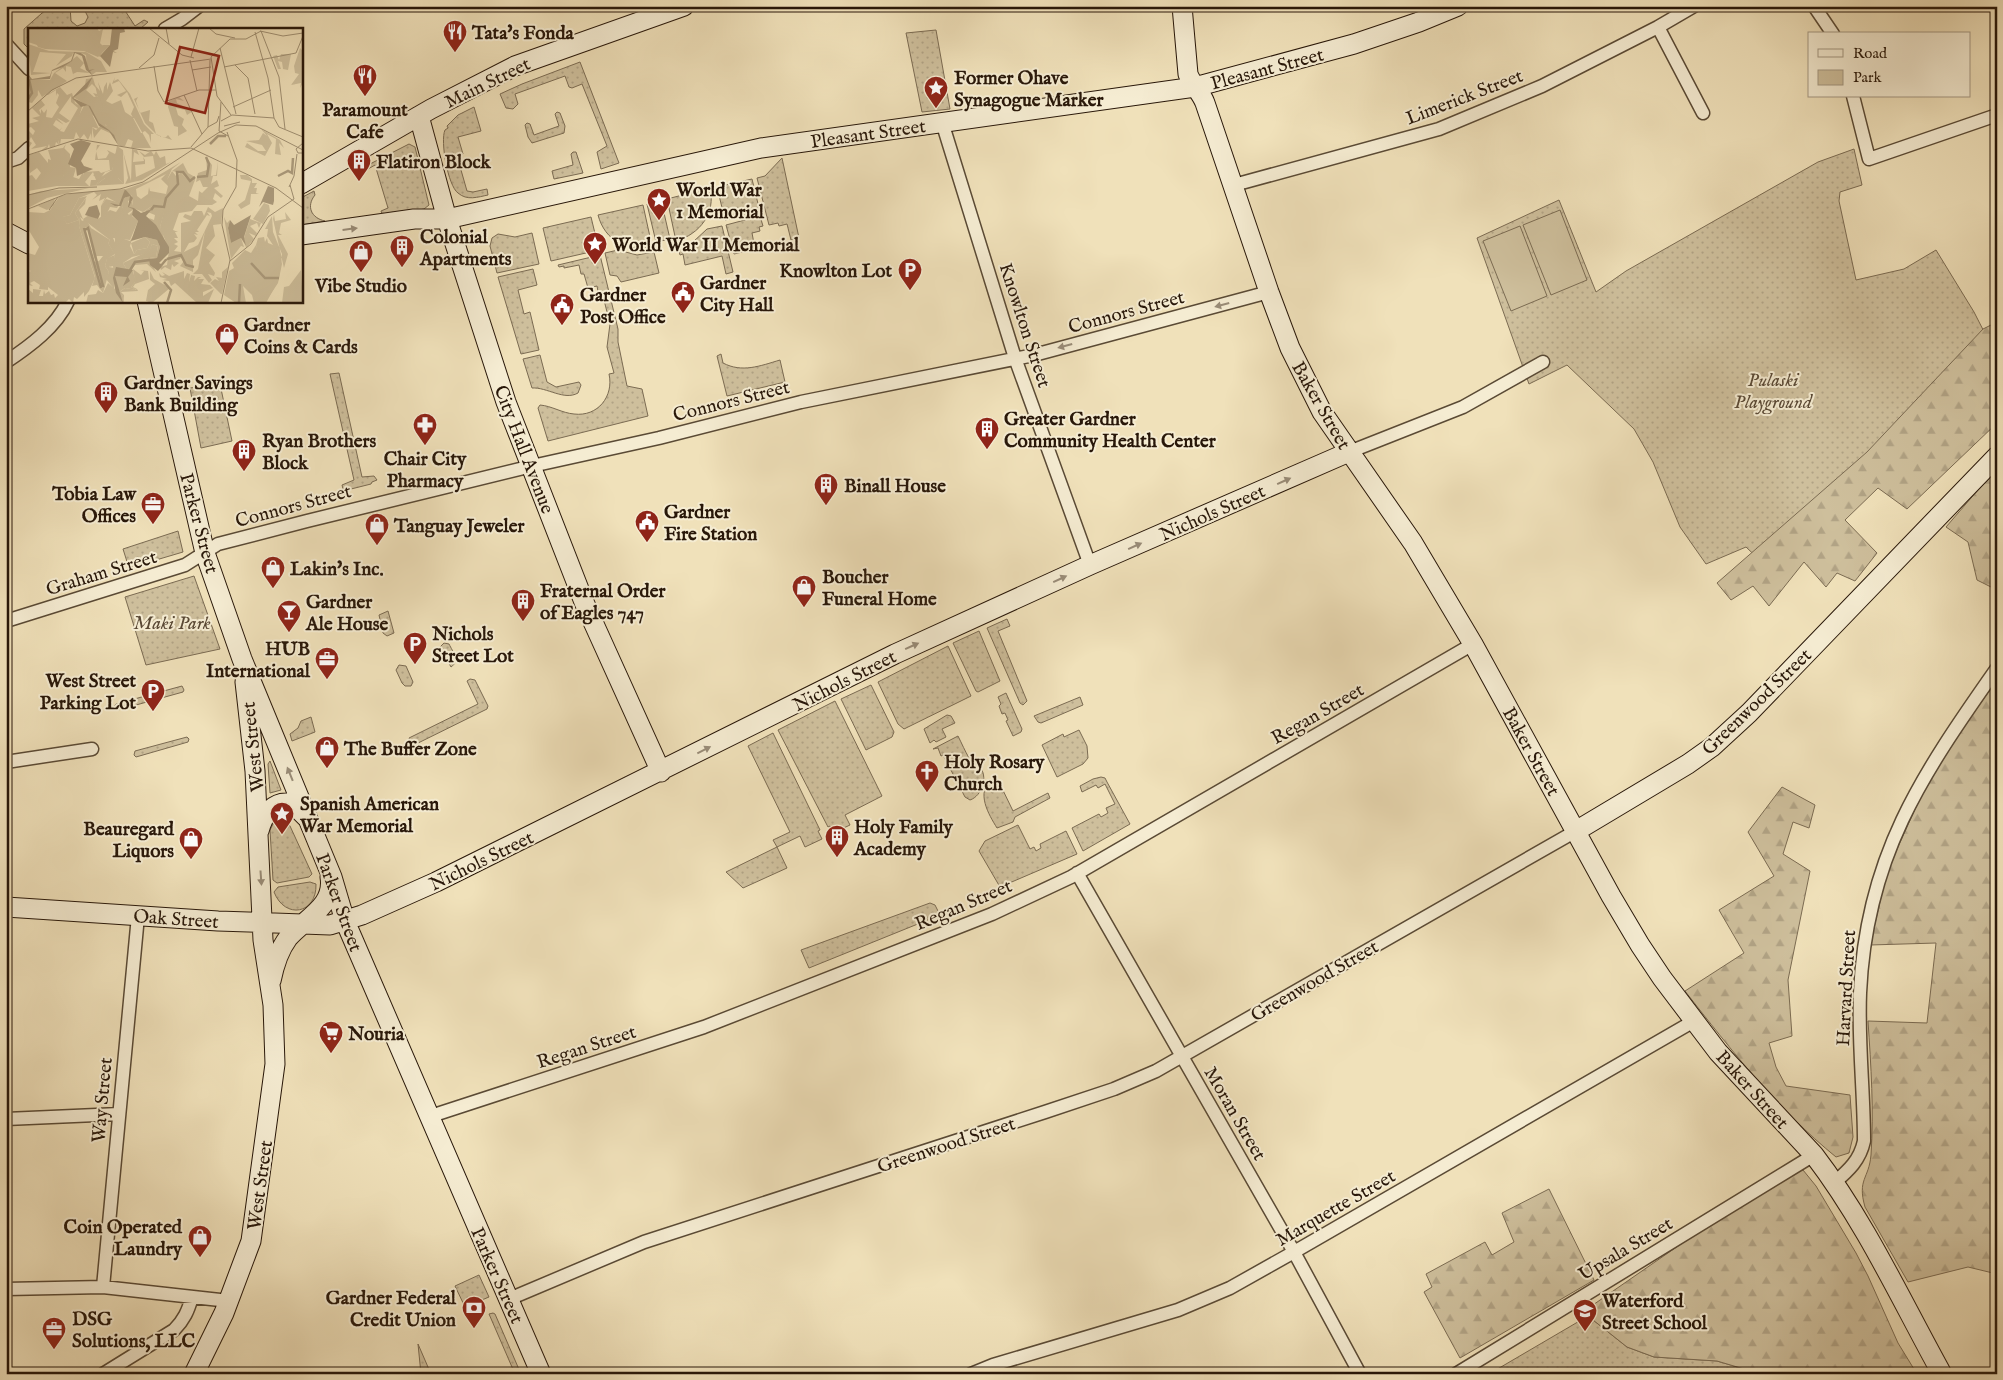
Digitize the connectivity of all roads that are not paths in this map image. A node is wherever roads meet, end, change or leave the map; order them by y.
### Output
1 (198, 6) edge
2 (684, 6) edge
3 (1182, 6) edge
4 (1458, 6) edge
5 (1694, 6) edge
6 (1814, 6) edge
7 (1658, 27) junction
8 (167, 28) edge
9 (1831, 32) edge
10 (6, 44) edge
11 (28, 68) edge
12 (1195, 87) junction
13 (1854, 98) edge
14 (1703, 113) dead end
15 (1997, 115) edge
16 (420, 116) junction
17 (942, 122) junction
18 (27, 149) edge
19 (6, 162) edge
20 (302, 183) edge
21 (1234, 185) junction
22 (447, 219) junction
23 (6, 232) edge
24 (302, 235) edge
25 (28, 243) edge
26 (1269, 292) junction
27 (68, 302) edge
28 (147, 302) edge
29 (1015, 358) junction
30 (6, 362) edge
31 (1543, 362) dead end
32 (1349, 452) junction
33 (1997, 456) edge
34 (532, 466) junction
35 (205, 553) junction
36 (1090, 565) junction
37 (6, 622) edge
38 (1473, 644) junction
39 (242, 659) junction
40 (1997, 668) edge
41 (92, 749) dead end
42 (6, 762) edge
43 (660, 772) junction
44 (309, 820) junction
45 (1576, 830) junction
46 (258, 834) junction
47 (328, 865) junction
48 (1077, 873) junction
49 (6, 907) edge
50 (138, 916) junction
51 (345, 922) junction
52 (263, 923) junction
53 (304, 924) junction
54 (271, 985) junction
55 (1694, 1020) junction
56 (1182, 1056) junction
57 (119, 1114) junction
58 (431, 1116) junction
59 (6, 1119) edge
60 (1814, 1155) junction
61 (1834, 1182) junction
62 (1294, 1252) junction
63 (103, 1287) junction
64 (6, 1289) edge
65 (192, 1297) junction
66 (509, 1299) junction
67 (229, 1301) junction
68 (995, 1369) edge
69 (103, 1374) edge
70 (194, 1374) edge
71 (542, 1374) edge
72 (971, 1374) edge
73 (1360, 1374) edge
74 (1456, 1374) edge
75 (1942, 1374) edge

1 - 8 street
2 - 16 street, Main Street
3 - 12 street, Baker Street
4 - 12 street, Pleasant Street
5 - 7 street, Limerick Street
6 - 9 street
7 - 14 street
7 - 21 street, Limerick Street
10 - 11 street
12 - 17 street, Pleasant Street
12 - 21 street, Baker Street
13 - 15 street
16 - 20 street, Main Street
16 - 22 street, City Hall Avenue
17 - 22 street, Pleasant Street
17 - 29 street, Knowlton Street
18 - 19 street
21 - 26 street, Baker Street
24 -> 22 street, Pleasant Street
22 - 34 street, City Hall Avenue
23 - 25 street
26 -> 29 street, Connors Street
26 - 32 street, Baker Street
27 - 30 street
28 - 35 street, Parker Street
29 - 34 street, Connors Street
29 - 36 street, Knowlton Street
31 - 32 street
36 -> 32 street, Nichols Street
32 - 38 street, Baker Street
33 - 45 street, Greenwood Street
34 - 35 street, Connors Street
34 - 43 street, City Hall Avenue
35 - 37 street, Graham Street
35 - 39 street, Parker Street
43 -> 36 street, Nichols Street
38 - 45 street, Baker Street
38 - 48 street, Regan Street
44 -> 39 street, Parker Street
39 - 46 street, West Street
40 - 61 street, Harvard Street
41 - 42 street
43 - 51 street, Nichols Street
44 - 46 street
44 - 47 street, Parker Street
45 - 55 street, Baker Street
45 - 56 street, Greenwood Street
46 -> 52 street, West Street
47 - 51 street, Parker Street
47 - 53 street, West Street
48 - 56 street, Moran Street
48 - 58 street, Regan Street
49 - 50 street, Oak Street
50 - 52 street, Oak Street
50 - 57 street, Way Street
51 - 53 street, Oak Street
51 - 58 street, Parker Street
52 - 53 street, Oak Street
52 - 54 street, West Street
53 - 54 street, West Street
54 - 67 street, West Street
55 - 60 street, Baker Street
55 - 62 street, Marquette Street
56 - 62 street, Moran Street
56 - 66 street, Greenwood Street
57 - 59 street
57 - 63 street, Way Street
58 - 66 street, Parker Street
60 - 61 street, Baker Street
60 - 74 street, Upsala Street
61 - 75 street, Baker Street
62 - 68 street, Marquette Street
62 - 73 street, Moran Street
63 - 64 street
63 - 65 street
65 - 67 street
65 - 69 street
66 - 71 street, Parker Street
67 - 70 street, West Street
68 - 72 street, Marquette Street

